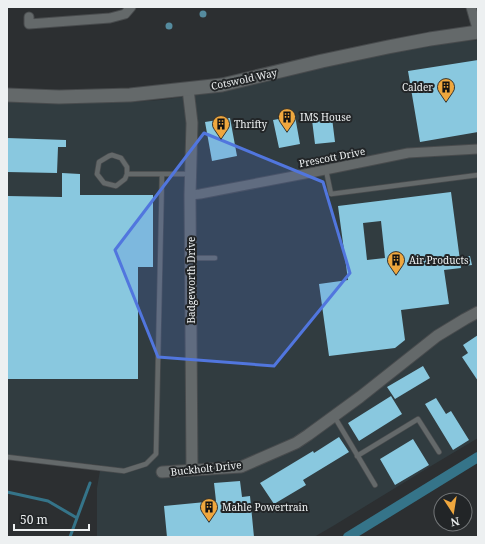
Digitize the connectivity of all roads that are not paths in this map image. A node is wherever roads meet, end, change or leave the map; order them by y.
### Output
1 (131, 7) edge
2 (472, 7) edge
3 (29, 17) dead end
4 (478, 32) edge
5 (188, 89) junction
6 (7, 95) edge
7 (478, 149) edge
8 (326, 170) junction
9 (127, 174) junction
10 (162, 174) junction
11 (191, 174) junction
12 (478, 175) edge
13 (190, 195) junction
14 (191, 258) junction
15 (215, 258) dead end
16 (478, 312) edge
17 (334, 416) junction
18 (439, 452) dead end
19 (357, 456) junction
20 (7, 457) edge
21 (192, 470) junction
22 (162, 472) dead end
23 (374, 485) dead end

1 - 3 street
2 - 4 street
4 - 5 main road, Cotswold Way
5 - 6 main road, Cotswold Way
5 - 11 street, Badgeworth Drive
7 - 8 street, Prescott Drive
8 - 12 lane
8 - 13 street, Prescott Drive
9 - 9 lane
9 - 10 lane
10 - 11 lane
10 - 20 lane
11 - 13 street, Badgeworth Drive
13 - 14 street, Badgeworth Drive
14 - 15 lane
14 - 21 street, Badgeworth Drive
16 - 17 street, Buckholt Drive
17 - 19 lane
17 - 21 street, Buckholt Drive
18 - 19 lane
19 - 23 lane
21 - 22 street, Buckholt Drive

